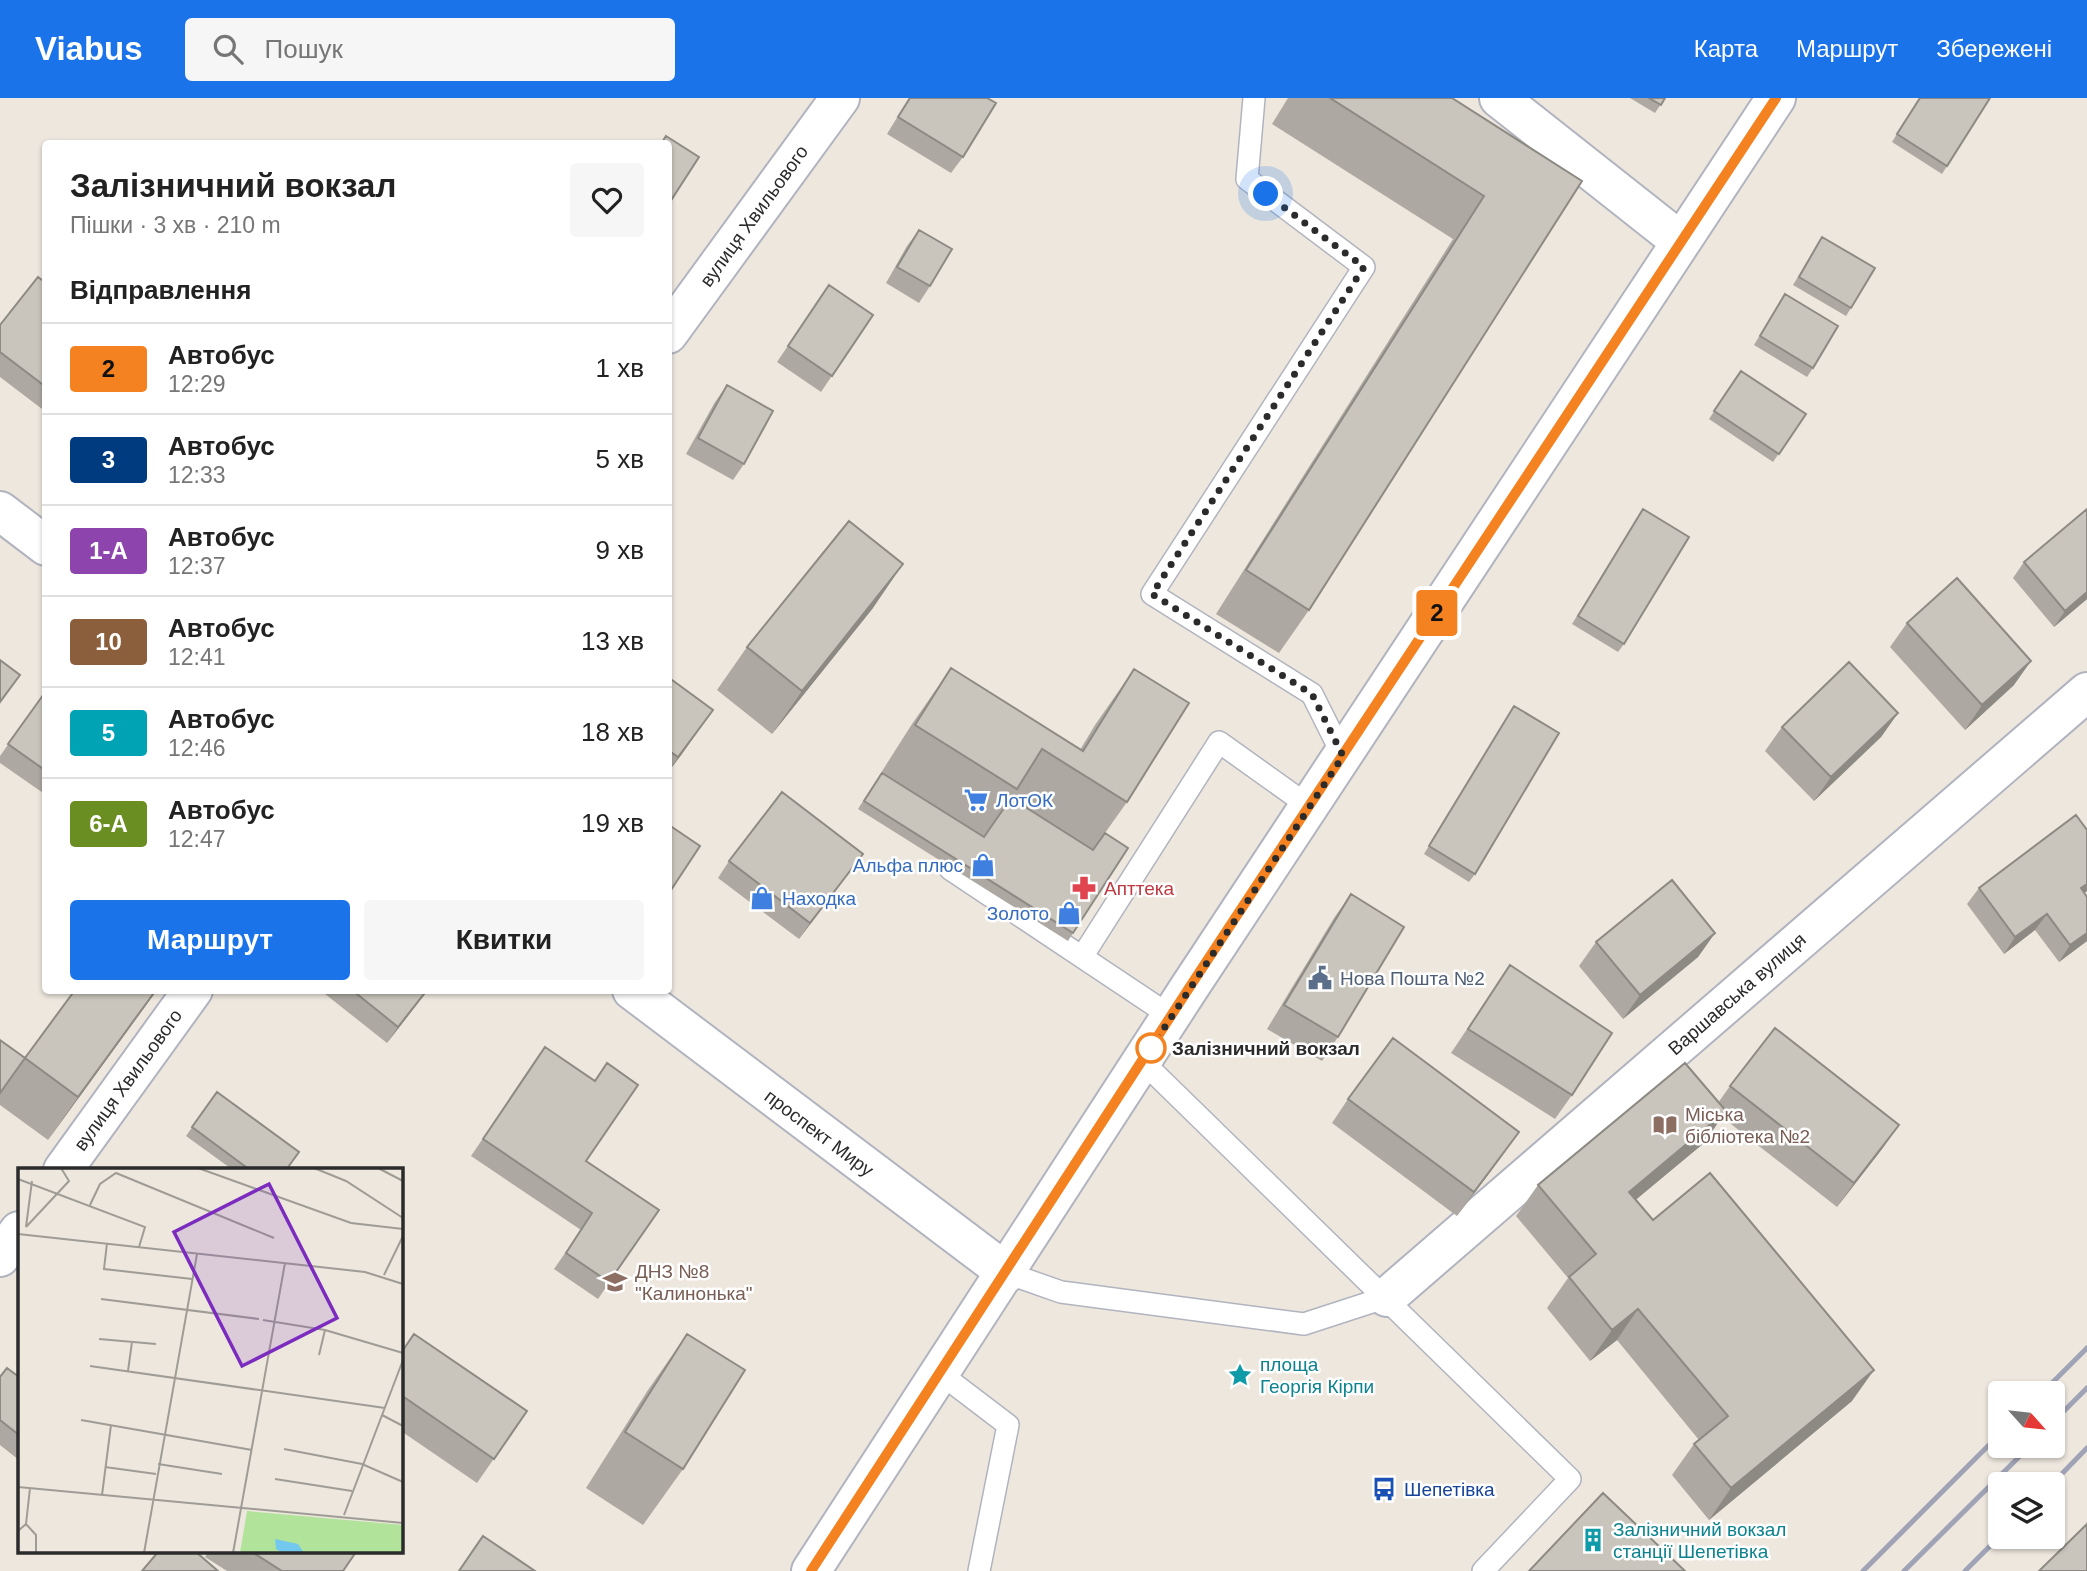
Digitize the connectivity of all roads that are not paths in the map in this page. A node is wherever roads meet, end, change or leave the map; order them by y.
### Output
1 (840, 98) edge
2 (1254, 98) edge
3 (1499, 98) edge
4 (1776, 98) edge
5 (1680, 241) junction
6 (672, 329) edge
7 (0, 511) edge
8 (42, 543) edge
9 (2087, 692) edge
10 (1343, 756) junction
11 (1310, 807) junction
12 (950, 869) dead end
13 (1082, 957) junction
14 (190, 994) edge
15 (637, 994) edge
16 (1172, 1017) junction
17 (1143, 1062) junction
18 (64, 1168) edge
19 (18, 1232) edge
20 (0, 1258) edge
21 (1007, 1273) junction
22 (1387, 1297) junction
23 (941, 1374) junction
24 (811, 1571) edge
25 (979, 1571) edge
26 (1483, 1571) edge

1 - 6 street, вулиця Хвильового
2 - 10 lane
3 - 5 street
4 - 5 street
5 - 10 street
7 - 8 street
9 - 22 street, Варшавська вулиця
10 - 11 street
11 - 13 lane
11 - 16 street
12 - 13 lane
13 - 16 lane
14 - 18 street, вулиця Хвильового
15 - 21 street, проспект Миру
16 - 17 street
17 - 21 street
17 - 22 lane
19 - 20 street
21 - 22 lane
21 - 23 street
22 - 26 lane
23 - 24 street
23 - 25 lane

